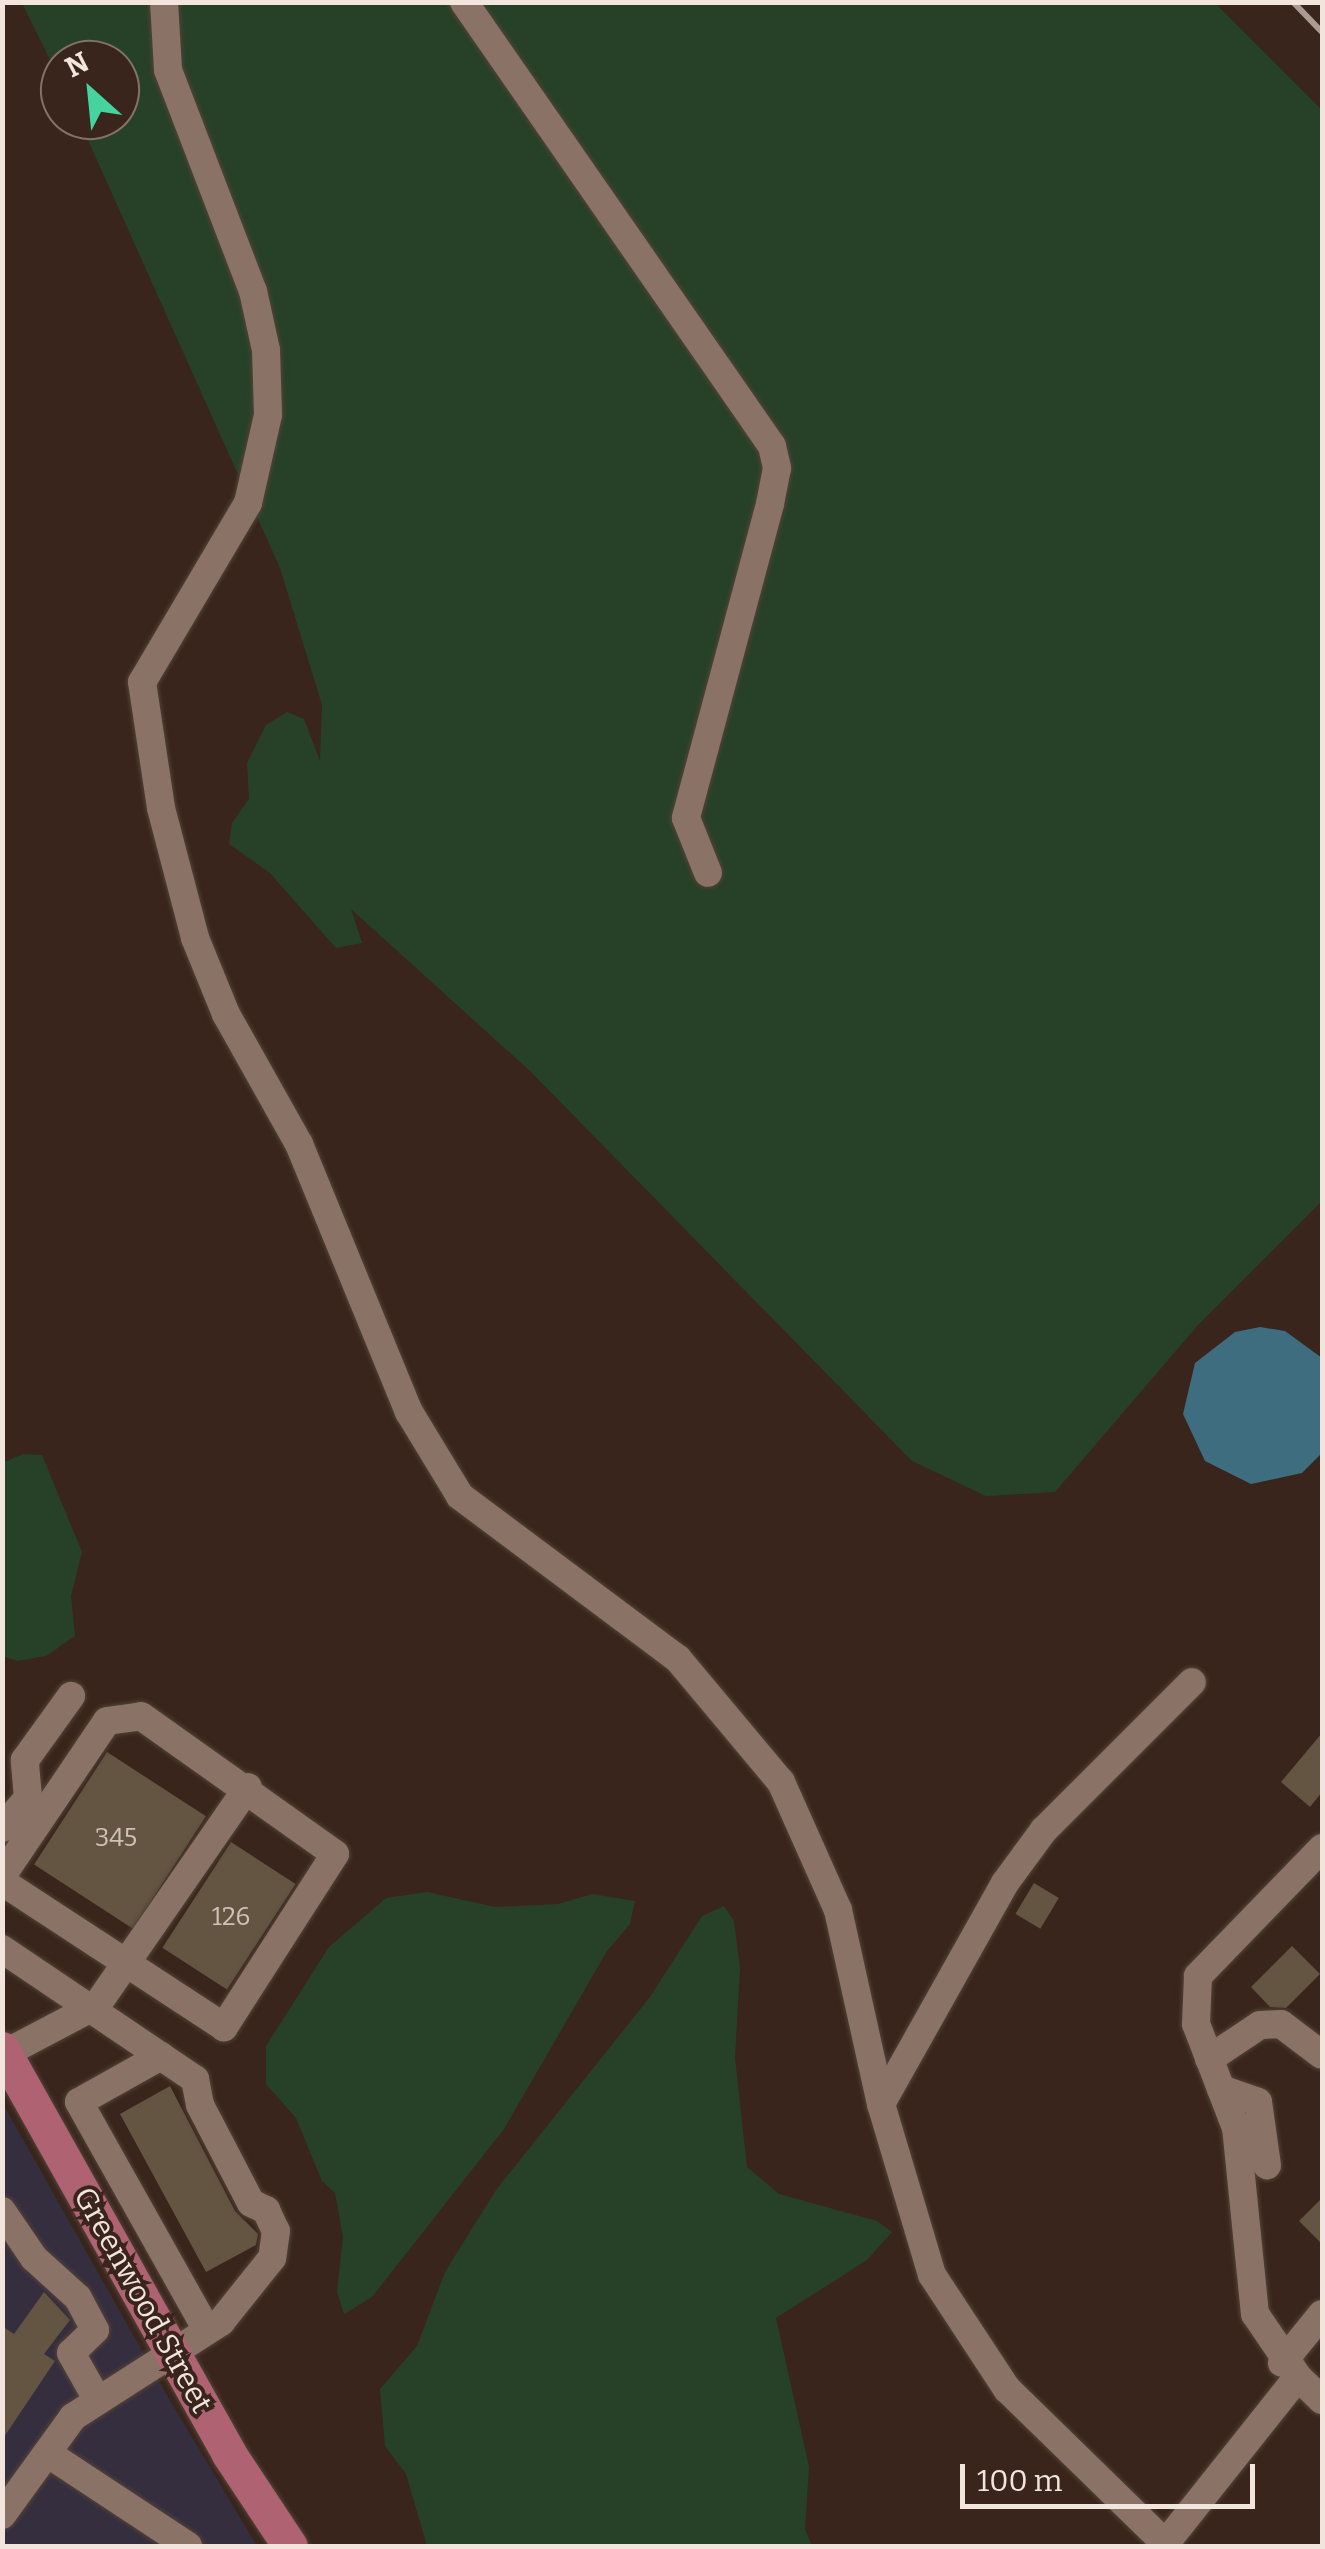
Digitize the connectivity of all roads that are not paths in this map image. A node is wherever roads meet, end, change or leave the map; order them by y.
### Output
1 (164, 2) edge
2 (464, 2) edge
3 (708, 873) dead end
4 (1192, 1682) dead end
5 (70, 1696) dead end
6 (248, 1787) junction
7 (2, 1828) edge
8 (1322, 1848) edge
9 (2, 1879) edge
10 (2, 1948) edge
11 (126, 1963) junction
12 (89, 2010) junction
13 (3, 2052) edge
14 (1322, 2055) edge
15 (161, 2056) junction
16 (1209, 2059) junction
17 (1221, 2089) junction
18 (882, 2104) junction
19 (1267, 2165) dead end
20 (2, 2211) edge
21 (1266, 2248) dead end
22 (1254, 2314) junction
23 (1322, 2314) edge
24 (207, 2330) junction
25 (173, 2353) junction
26 (1290, 2370) junction
27 (1322, 2400) edge
28 (98, 2401) junction
29 (47, 2453) junction
30 (2, 2515) edge
31 (1166, 2545) edge
32 (188, 2546) edge
33 (290, 2546) edge

1 - 18 lane
2 - 3 lane
4 - 18 lane
5 - 7 lane
6 - 9 lane
6 - 11 lane
6 - 11 lane
8 - 16 lane
9 - 11 lane
10 - 12 lane
11 - 12 lane
12 - 13 lane
12 - 15 lane
13 - 25 main road, Greenwood Street
14 - 16 lane
15 - 24 lane
15 - 24 lane
16 - 17 lane
17 - 19 lane
17 - 22 lane
18 - 31 lane
20 - 28 lane
21 - 22 lane
22 - 26 lane
23 - 26 lane
24 - 25 lane
25 - 28 lane
25 - 33 main road, Greenwood Street
26 - 27 lane
26 - 31 lane
28 - 29 lane
29 - 30 lane
29 - 32 lane

